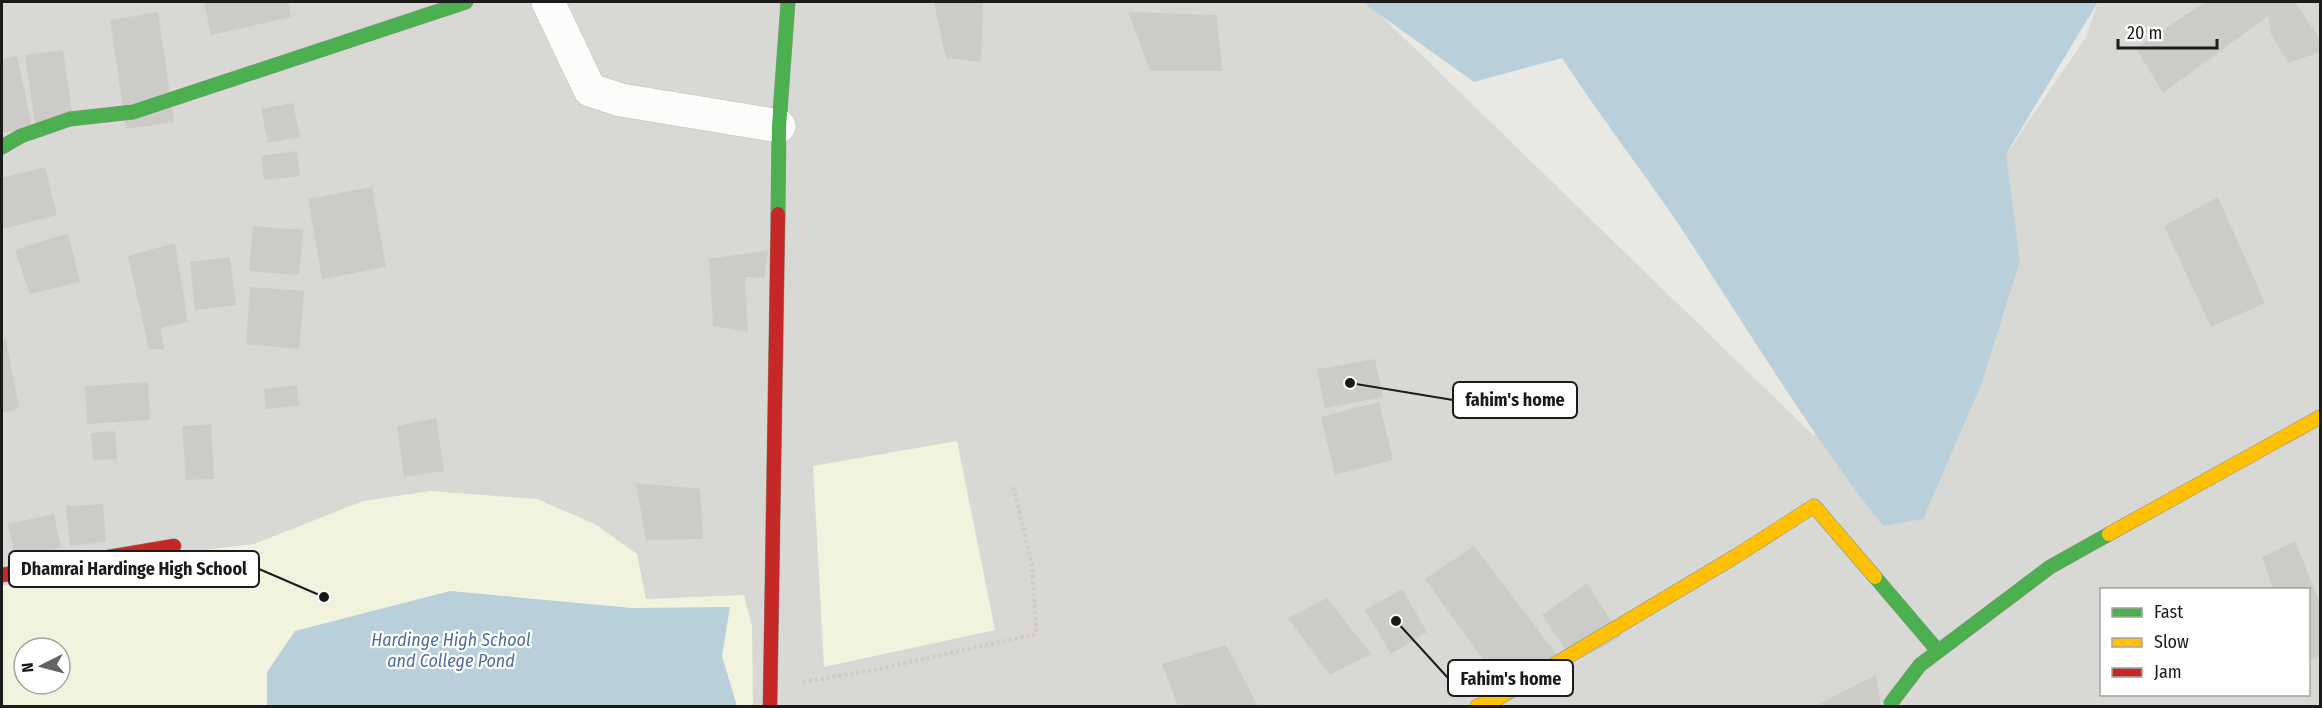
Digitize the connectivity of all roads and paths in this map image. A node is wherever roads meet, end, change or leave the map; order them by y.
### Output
1 (466, 2) edge
2 (548, 2) edge
3 (788, 2) edge
4 (779, 126) junction
5 (2, 147) edge
6 (2320, 417) edge
7 (1013, 486) dead end
8 (174, 546) dead end
9 (2, 575) edge
10 (1938, 651) junction
11 (770, 688) junction
12 (770, 706) edge
13 (1477, 706) edge
14 (1892, 706) edge

1 - 5 street
2 - 4 street
3 - 4 street
4 - 11 street
6 - 10 street
7 - 11 path
8 - 9 street
10 - 13 street
10 - 14 street
11 - 12 street

